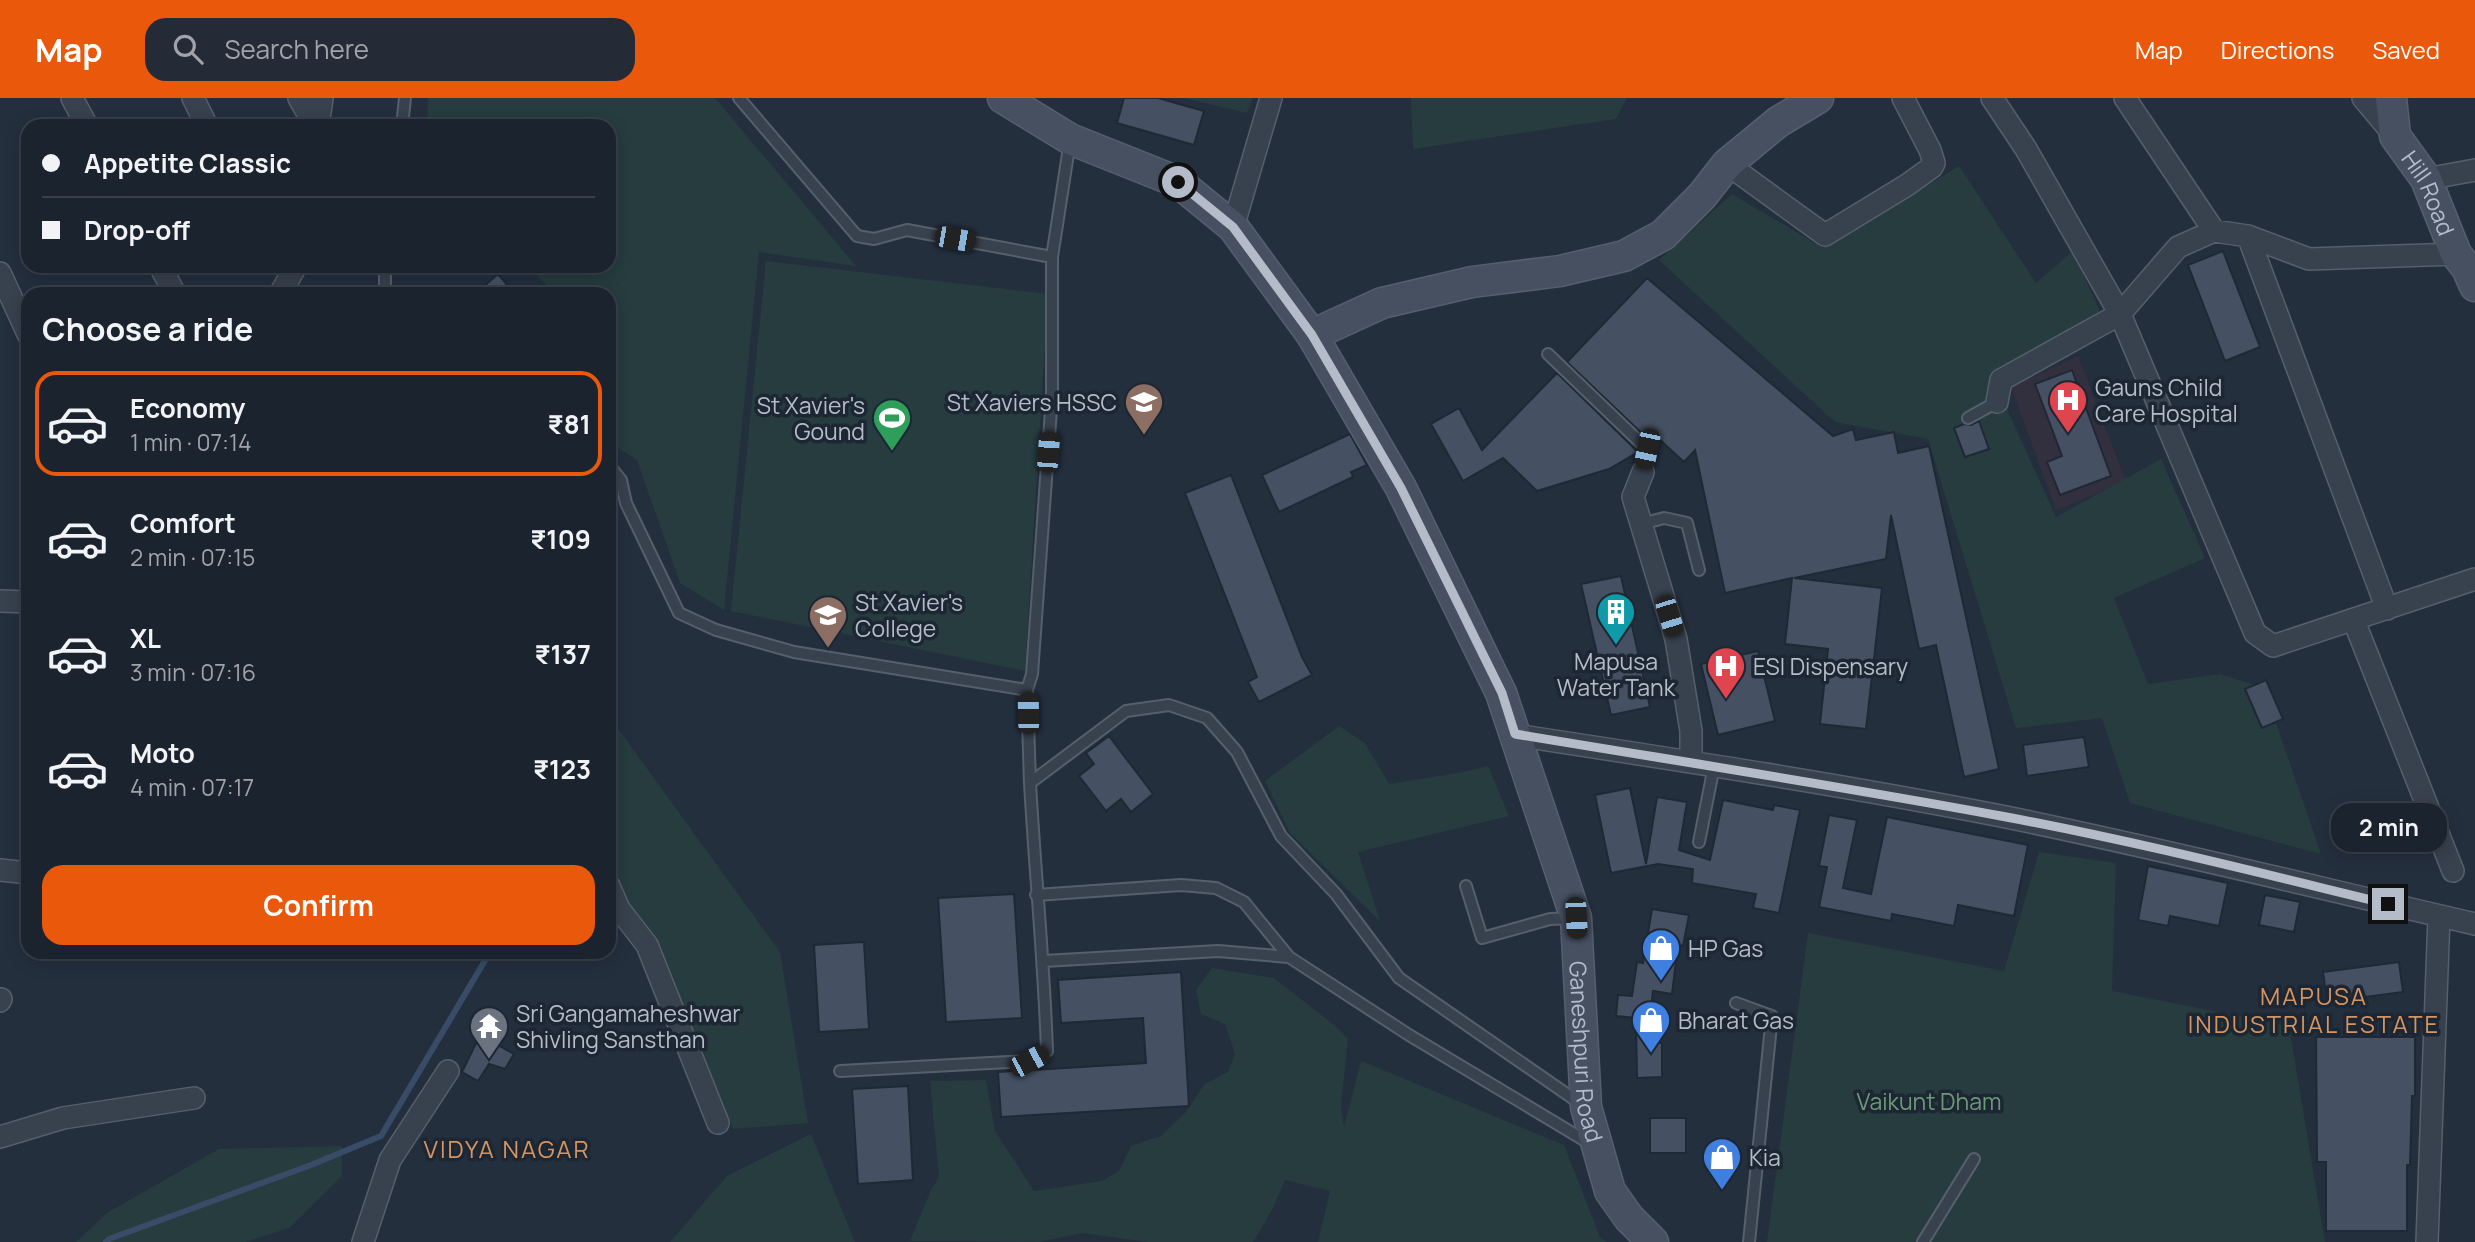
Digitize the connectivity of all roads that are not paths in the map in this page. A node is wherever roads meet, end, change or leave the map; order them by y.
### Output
1 (72, 98) edge
2 (192, 98) edge
3 (299, 98) edge
4 (322, 98) edge
5 (405, 98) edge
6 (739, 98) edge
7 (1003, 98) edge
8 (1270, 98) edge
9 (1818, 98) edge
10 (1903, 98) edge
11 (1992, 98) edge
12 (2124, 98) edge
13 (2363, 98) edge
14 (2391, 98) edge
15 (83, 119) edge
16 (203, 119) edge
17 (312, 119) edge
18 (318, 119) edge
19 (403, 119) edge
20 (2395, 136) junction
21 (1070, 139) junction
22 (1727, 164) junction
23 (2475, 170) edge
24 (2427, 179) junction
25 (1233, 227) junction
26 (2214, 231) junction
27 (2248, 236) junction
28 (1052, 257) junction
29 (2468, 269) edge
30 (0, 273) edge
31 (2120, 314) junction
32 (21, 319) edge
33 (1312, 335) junction
34 (1548, 354) dead end
35 (1997, 402) joint
36 (1968, 418) dead end
37 (1643, 472) joint
38 (616, 474) edge
39 (1641, 524) junction
40 (1699, 570) dead end
41 (2473, 586) edge
42 (0, 601) edge
43 (21, 602) edge
44 (2387, 609) junction
45 (2354, 621) junction
46 (1027, 690) junction
47 (1515, 734) junction
48 (1691, 762) junction
49 (1714, 766) junction
50 (1030, 783) junction
51 (1699, 842) dead end
52 (0, 870) edge
53 (2453, 871) dead end
54 (21, 872) edge
55 (1466, 886) dead end
56 (1036, 895) junction
57 (616, 902) edge
58 (2440, 916) junction
59 (1576, 918) junction
60 (2475, 924) edge
61 (1289, 957) junction
62 (1044, 961) junction
63 (1736, 1003) dead end
64 (448, 1071) dead end
65 (840, 1071) dead end
66 (194, 1098) dead end
67 (1586, 1107) junction
68 (718, 1123) dead end
69 (0, 1137) edge
70 (1597, 1147) junction
71 (1974, 1159) dead end
72 (363, 1242) edge
73 (1653, 1242) edge
74 (1749, 1242) edge
75 (1923, 1242) edge
76 (2427, 1242) edge

1 - 15 street
2 - 16 street
3 - 17 street
4 - 18 street
5 - 19 lane
6 - 28 lane
7 - 21 street, Ganeshpuri Road
8 - 25 street
9 - 22 street
10 - 22 street
11 - 31 street
12 - 26 street
13 - 20 street
14 - 20 street, Hill Road
20 - 24 street, Hill Road
21 - 25 street, Ganeshpuri Road
21 - 28 lane
22 - 33 street
23 - 24 street
24 - 29 street, Hill Road
25 - 33 street, Ganeshpuri Road
26 - 27 street
26 - 31 street
27 - 29 street
27 - 44 street
28 - 46 lane
30 - 32 street
31 - 35 street
31 - 45 street
33 - 47 street, Ganeshpuri Road
34 - 37 lane
35 - 36 lane
37 - 39 street
38 - 46 lane
39 - 40 lane
39 - 48 street
41 - 44 street
42 - 43 street
44 - 45 street
45 - 53 street
46 - 50 lane
47 - 48 street
47 - 59 street, Ganeshpuri Road
48 - 49 street
49 - 51 lane
49 - 58 street
50 - 56 lane
50 - 67 lane
52 - 54 street
55 - 59 lane
56 - 61 lane
56 - 62 lane
57 - 68 street
58 - 60 street
58 - 76 street
59 - 67 street, Ganeshpuri Road
61 - 62 lane
61 - 70 lane
62 - 65 lane
63 - 74 lane
64 - 72 street
66 - 69 street
67 - 70 street, Ganeshpuri Road
70 - 73 street, Ganeshpuri Road
71 - 75 lane

